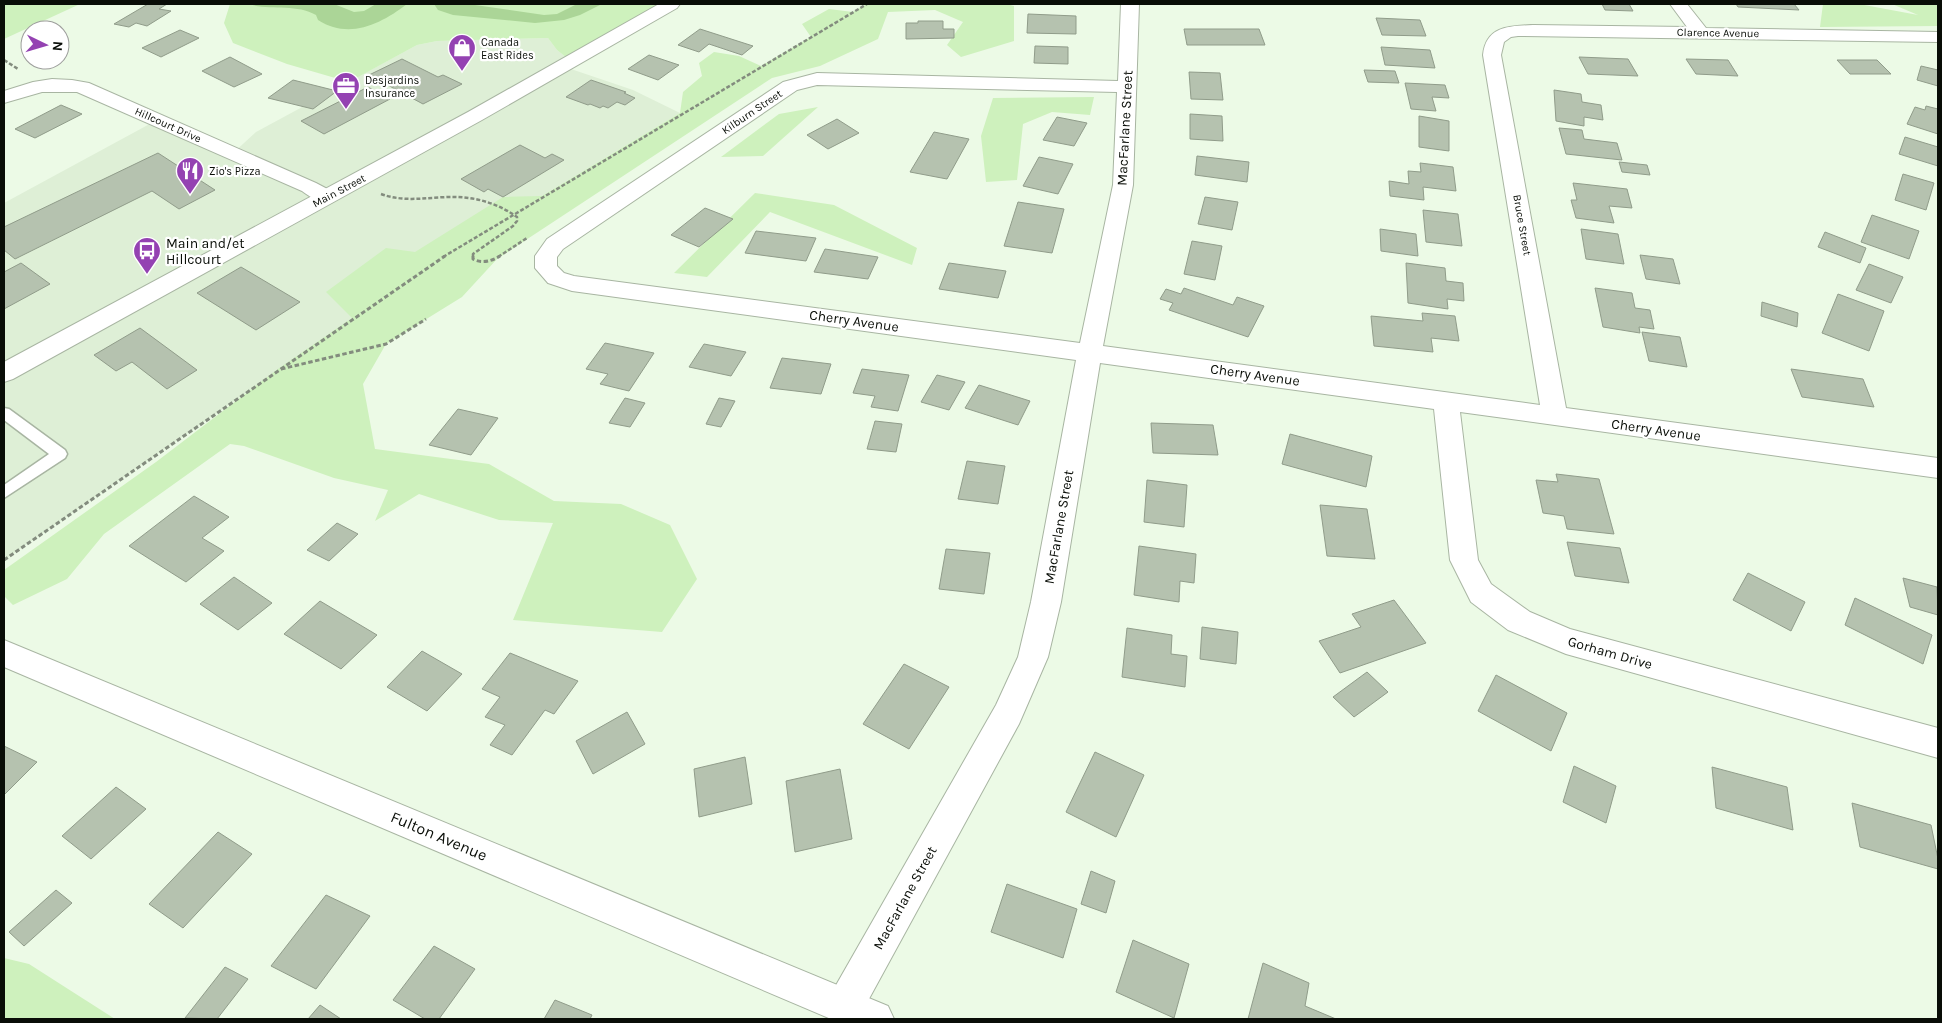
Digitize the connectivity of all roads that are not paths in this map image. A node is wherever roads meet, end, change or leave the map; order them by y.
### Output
1 (671, 4) edge
2 (1130, 4) edge
3 (1678, 4) edge
4 (1701, 33) junction
5 (1498, 36) joint
6 (1938, 37) edge
7 (1128, 87) junction
8 (4, 98) edge
9 (326, 197) junction
10 (572, 283) joint
11 (1090, 352) junction
12 (4, 373) edge
13 (1446, 402) junction
14 (4, 413) edge
15 (1555, 416) junction
16 (1938, 468) edge
17 (4, 492) edge
18 (4, 653) edge
19 (1938, 743) edge
20 (844, 1007) junction
21 (875, 1019) edge

1 - 9 street, Main Street
2 - 7 street, MacFarlane Street
3 - 4 street
4 - 5 street, Clarence Avenue
4 - 6 street, Clarence Avenue
5 - 15 street, Bruce Street
7 - 10 street, Kilburn Street
7 - 11 street, MacFarlane Street
8 - 9 street, Hillcourt Drive
9 - 12 street, Main Street
10 - 11 street, Cherry Avenue
11 - 13 street, Cherry Avenue
11 - 20 street, MacFarlane Street
13 - 15 street, Cherry Avenue
13 - 19 street, Gorham Drive
14 - 17 lane
15 - 16 street, Cherry Avenue
18 - 20 street, Fulton Avenue
20 - 21 street, Fulton Avenue

